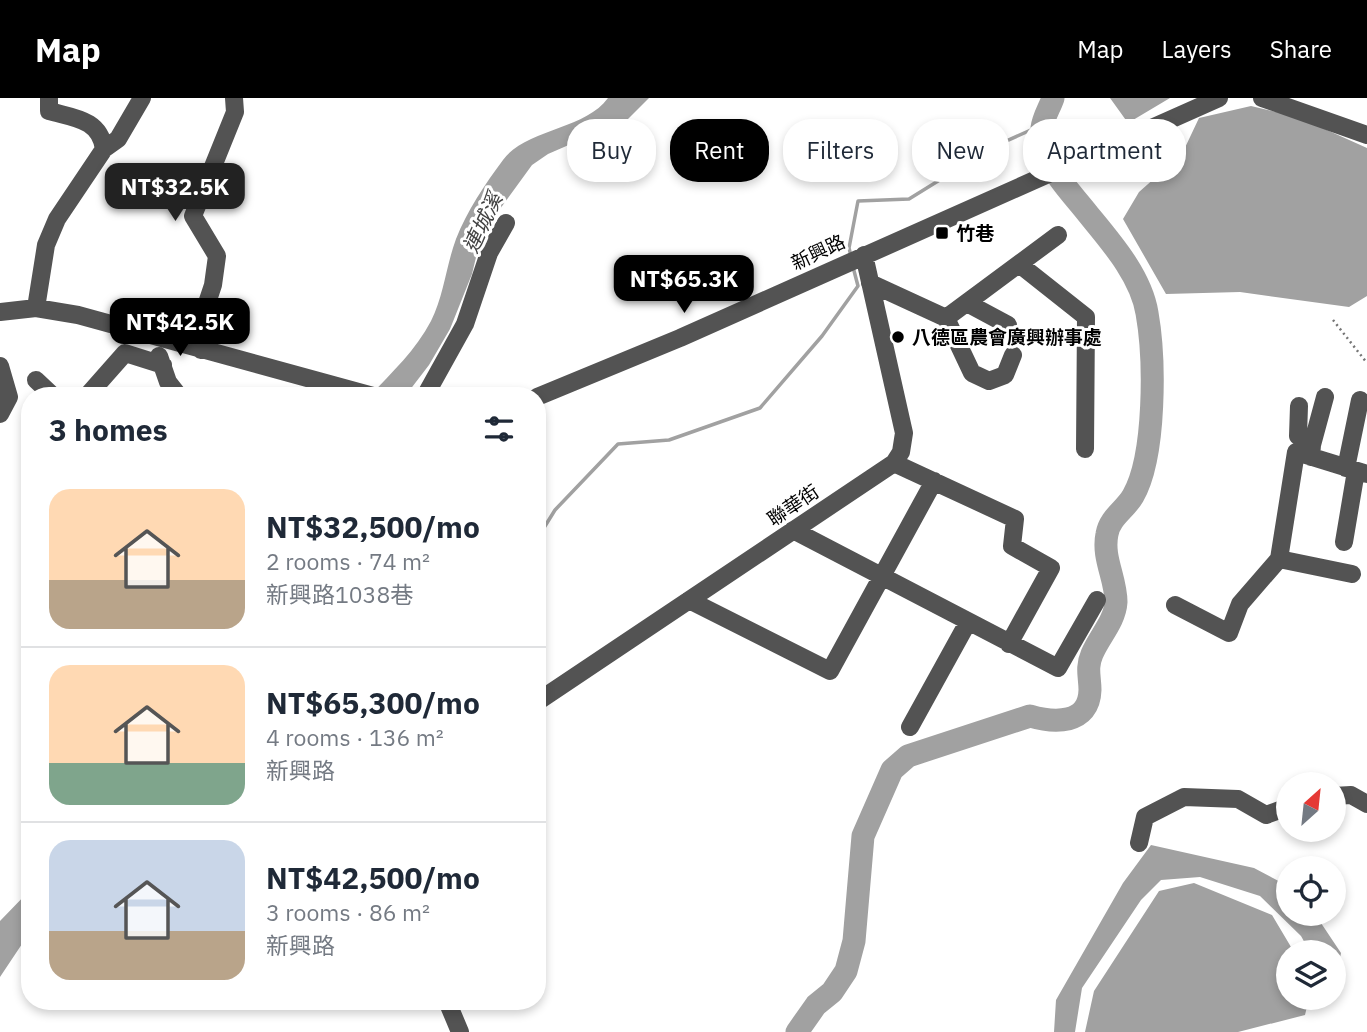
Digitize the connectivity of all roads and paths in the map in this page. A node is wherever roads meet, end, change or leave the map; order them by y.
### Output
1 (48, 98) edge
2 (142, 98) edge
3 (234, 98) edge
4 (1219, 98) edge
5 (1262, 98) edge
6 (1367, 135) edge
7 (104, 149) junction
8 (506, 223) dead end
9 (1058, 234) dead end
10 (856, 258) junction
11 (1019, 264) junction
12 (870, 283) junction
13 (967, 303) junction
14 (36, 308) junction
15 (0, 312) edge
16 (946, 318) junction
17 (1333, 320) dead end
18 (1008, 325) dead end
19 (153, 336) junction
20 (201, 349) junction
21 (1013, 355) dead end
22 (1367, 362) edge
23 (0, 366) edge
24 (163, 366) junction
25 (36, 380) dead end
26 (43, 387) edge
27 (95, 387) edge
28 (172, 387) edge
29 (342, 387) edge
30 (430, 387) edge
31 (546, 393) edge
32 (1325, 397) dead end
33 (1360, 400) dead end
34 (1299, 406) dead end
35 (0, 414) edge
36 (1085, 449) dead end
37 (1306, 451) junction
38 (894, 463) junction
39 (1356, 471) edge
40 (934, 481) junction
41 (793, 530) junction
42 (1344, 542) dead end
43 (1279, 559) junction
44 (1352, 574) dead end
45 (882, 576) junction
46 (689, 600) junction
47 (1097, 600) dead end
48 (1175, 605) dead end
49 (968, 622) junction
50 (1009, 644) junction
51 (546, 696) edge
52 (910, 727) dead end
53 (1346, 795) edge
54 (1367, 804) edge
55 (1276, 811) edge
56 (1139, 843) dead end
57 (451, 1010) edge
58 (460, 1032) edge

1 - 7 street
2 - 7 street
3 - 20 street
4 - 10 street, 新興路
5 - 6 street
7 - 14 street
8 - 30 street
9 - 11 street
10 - 12 street
10 - 31 street, 新興路
11 - 13 street
11 - 36 street
12 - 16 street
12 - 38 street
13 - 16 street
13 - 18 street
14 - 15 street
14 - 19 street
16 - 21 street
17 - 22 path
19 - 20 street
19 - 24 street
20 - 29 street
23 - 35 street
24 - 27 street
24 - 28 street
25 - 26 street
32 - 37 street
33 - 39 street
34 - 37 street
37 - 39 street
37 - 43 street
38 - 40 street
38 - 41 street, 聯華街
39 - 42 street
40 - 45 street
40 - 50 street
41 - 45 street
41 - 46 street, 聯華街
43 - 44 street
43 - 48 street
45 - 46 street
45 - 49 street
46 - 51 street, 聯華街
47 - 50 street
49 - 50 street
49 - 52 street
53 - 54 street
55 - 56 street
57 - 58 street

